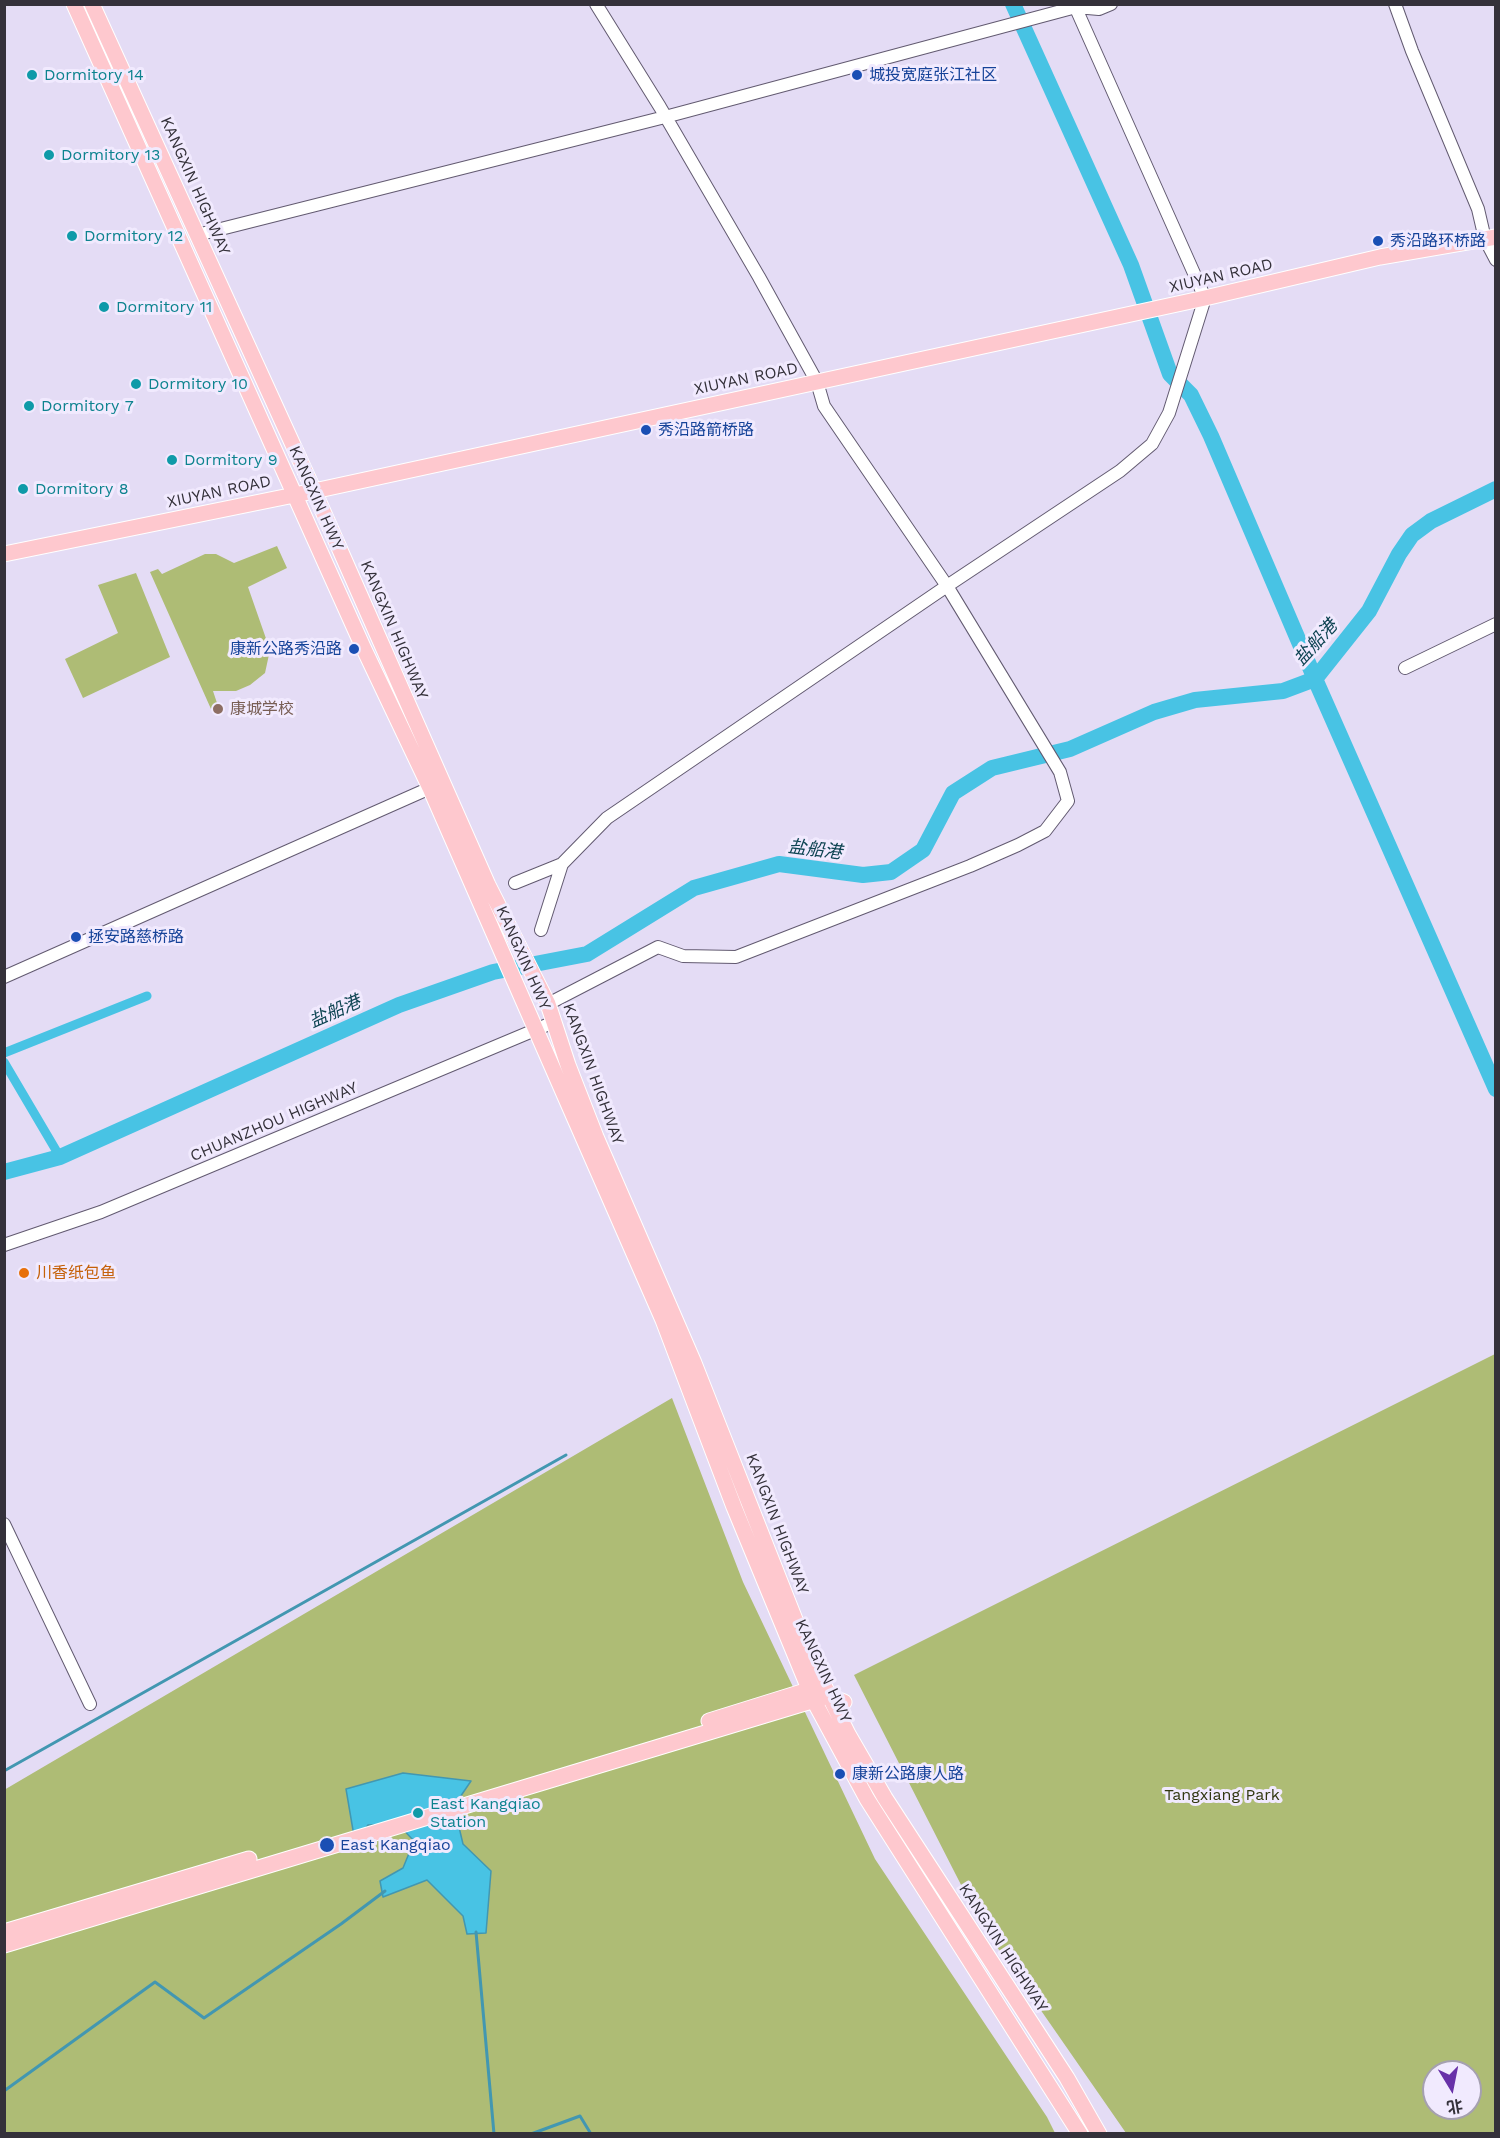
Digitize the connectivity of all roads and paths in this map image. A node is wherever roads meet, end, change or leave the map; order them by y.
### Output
1 (74, 4) edge
2 (92, 4) edge
3 (596, 4) edge
4 (1111, 4) edge
5 (1395, 4) edge
6 (1077, 5) edge
7 (665, 117) junction
8 (197, 235) junction
9 (1490, 238) edge
10 (1496, 260) edge
11 (1205, 298) junction
12 (817, 382) junction
13 (314, 492) junction
14 (296, 495) junction
15 (4, 555) edge
16 (947, 586) junction
17 (1496, 624) edge
18 (1405, 668) dead end
19 (430, 788) junction
20 (562, 864) junction
21 (515, 883) dead end
22 (542, 930) dead end
23 (4, 977) edge
24 (545, 999) junction
25 (554, 1022) junction
26 (536, 1030) junction
27 (4, 1245) edge
28 (4, 1524) edge
29 (819, 1693) junction
30 (844, 1702) dead end
31 (90, 1704) dead end
32 (4, 1932) edge
33 (4, 1945) edge
34 (1077, 2113) junction
35 (1080, 2133) edge
36 (1099, 2133) edge

1 - 14 main road, KANGXIN HWY
2 - 8 main road, KANGXIN HIGHWAY
3 - 7 street
4 - 6 street
5 - 9 street
6 - 7 street
6 - 11 street
7 - 8 street
7 - 12 street
8 - 13 main road, KANGXIN HIGHWAY
9 - 10 street
9 - 11 main road, XIUYAN ROAD
11 - 12 main road, XIUYAN ROAD
11 - 16 street
12 - 13 main road, XIUYAN ROAD
12 - 16 street
13 - 14 main road, XIUYAN ROAD
13 - 24 main road, KANGXIN HIGHWAY
14 - 15 main road, XIUYAN ROAD
14 - 19 main road, KANGXIN HWY
16 - 20 street
16 - 24 street
17 - 18 street
19 - 23 street
19 - 26 main road, KANGXIN HWY
20 - 21 street
20 - 22 street
24 - 25 main road, KANGXIN HIGHWAY
25 - 26 street, CHUANZHOU HIGHWAY
25 - 29 main road, KANGXIN HIGHWAY
26 - 27 street, CHUANZHOU HIGHWAY
26 - 29 main road, KANGXIN HWY
28 - 31 street
29 - 30 main road
29 - 32 main road
29 - 33 main road
29 - 34 main road, KANGXIN HIGHWAY
34 - 35 main road
34 - 36 main road, KANGXIN HIGHWAY

